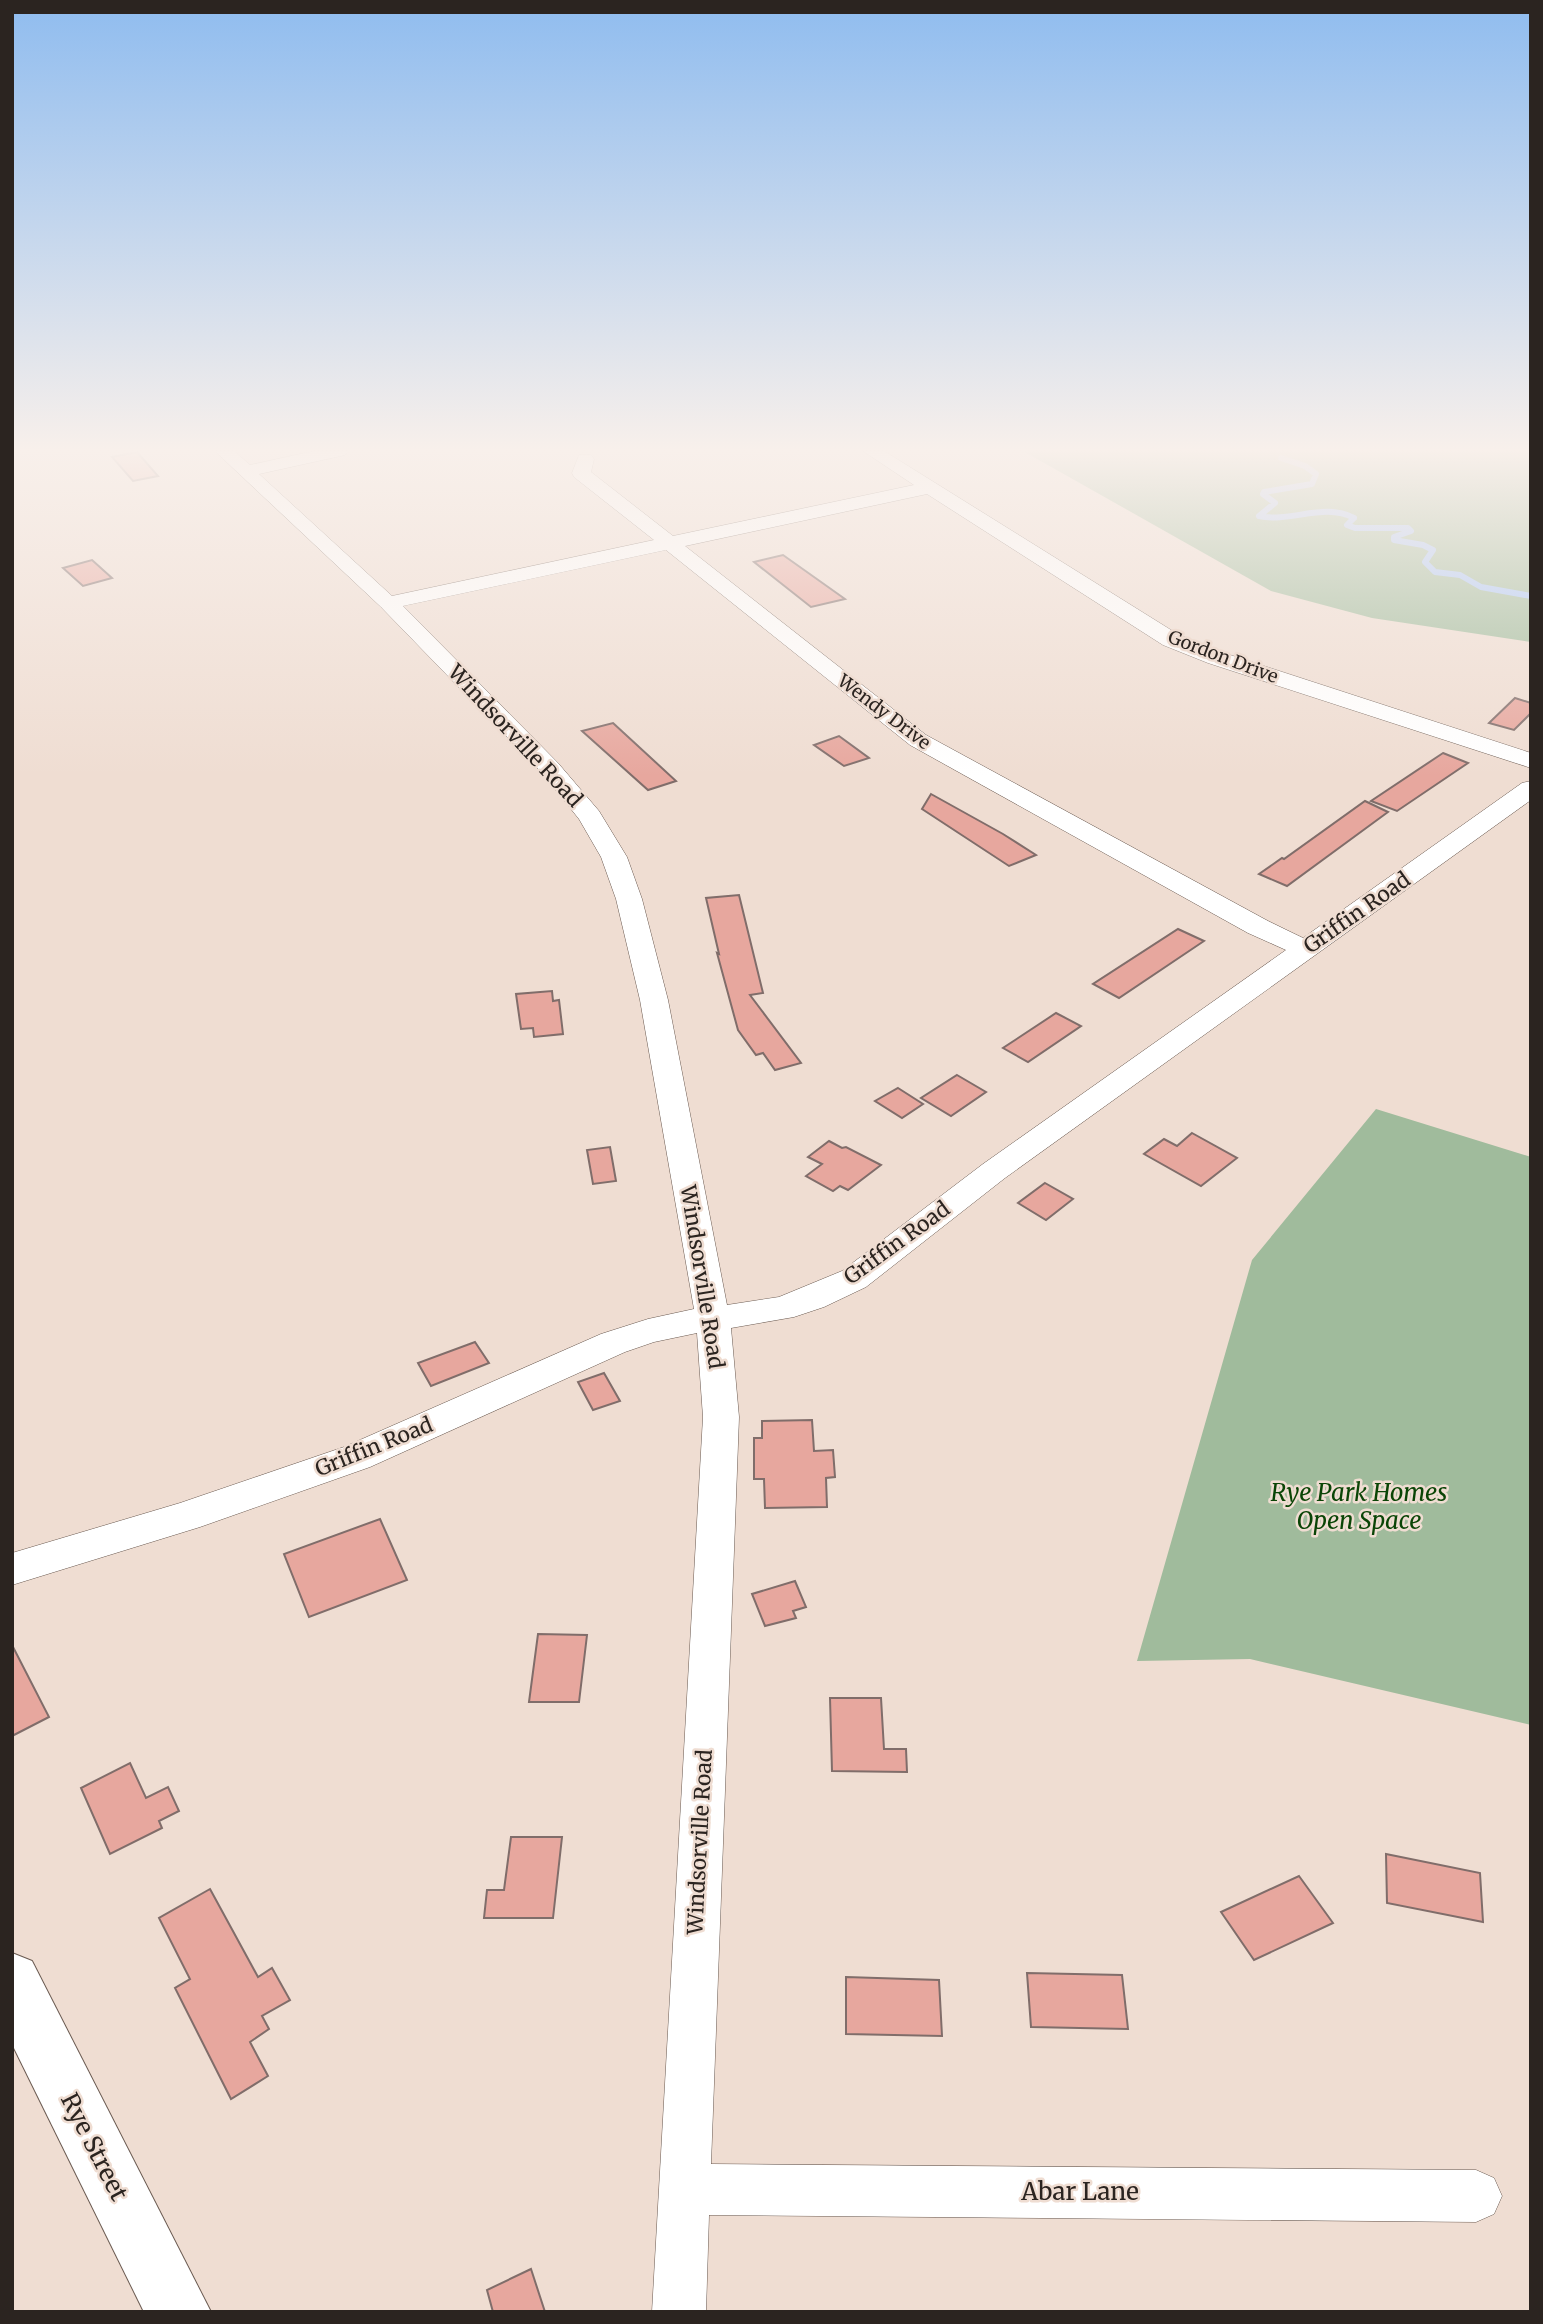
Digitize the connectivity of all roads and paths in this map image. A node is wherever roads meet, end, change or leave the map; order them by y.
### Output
1 (341, 559) edge
2 (591, 559) edge
3 (689, 559) edge
4 (1042, 559) edge
5 (388, 603) junction
6 (1531, 761) edge
7 (1531, 788) edge
8 (1306, 949) junction
9 (713, 1319) junction
10 (12, 1569) edge
11 (12, 1980) edge
12 (683, 2189) junction
13 (1476, 2196) dead end
14 (179, 2312) edge
15 (679, 2312) edge

1 - 5 street, Windsorville Road
2 - 5 street
3 - 8 street, Wendy Drive
4 - 6 street, Gordon Drive
5 - 9 street, Windsorville Road
7 - 8 street, Griffin Road
8 - 9 street, Griffin Road
9 - 10 street, Griffin Road
9 - 12 street, Windsorville Road
11 - 14 street, Rye Street
12 - 13 street, Abar Lane
12 - 15 street, Windsorville Road

